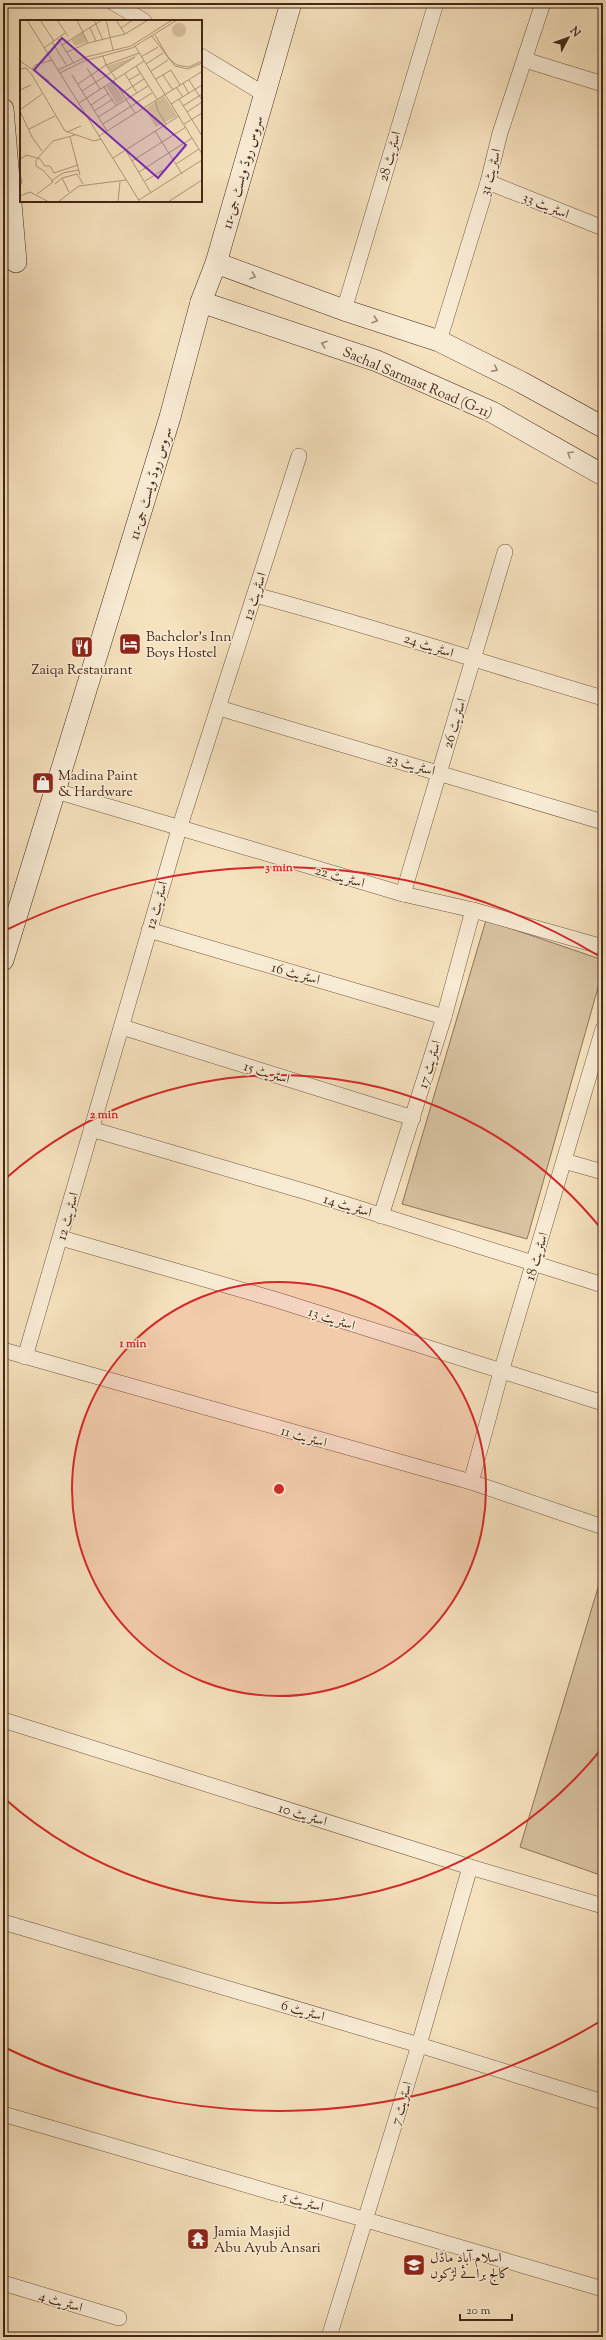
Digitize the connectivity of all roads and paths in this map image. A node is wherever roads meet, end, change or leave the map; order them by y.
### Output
1 (114, 3) edge
2 (291, 3) edge
3 (436, 3) edge
4 (543, 3) edge
5 (142, 20) edge
6 (202, 57) edge
7 (525, 60) junction
8 (603, 84) edge
9 (264, 94) junction
10 (3, 109) edge
11 (488, 182) junction
12 (603, 228) edge
13 (16, 262) dead end
14 (216, 263) junction
15 (201, 302) junction
16 (344, 310) junction
17 (439, 341) junction
18 (603, 427) edge
19 (299, 456) dead end
20 (603, 475) edge
21 (505, 552) dead end
22 (255, 595) junction
23 (474, 660) junction
24 (603, 698) edge
25 (219, 708) junction
26 (438, 772) junction
27 (56, 792) junction
28 (603, 822) edge
29 (179, 830) junction
30 (403, 894) junction
31 (473, 910) junction
32 (149, 930) junction
33 (603, 947) edge
34 (3, 960) edge
35 (444, 1017) junction
36 (122, 1027) junction
37 (603, 1029) edge
38 (413, 1118) junction
39 (91, 1130) junction
40 (564, 1161) junction
41 (603, 1172) edge
42 (381, 1216) junction
43 (61, 1238) junction
44 (534, 1264) junction
45 (603, 1285) edge
46 (3, 1350) edge
47 (25, 1356) junction
48 (500, 1372) junction
49 (603, 1403) edge
50 (471, 1482) junction
51 (603, 1527) edge
52 (3, 1720) edge
53 (470, 1867) junction
54 (603, 1906) edge
55 (3, 1922) edge
56 (419, 2045) junction
57 (603, 2102) edge
58 (3, 2114) edge
59 (366, 2219) junction
60 (3, 2283) edge
61 (603, 2289) edge
62 (119, 2318) dead end
63 (329, 2337) edge

1 - 5 street
2 - 9 main road, سروس روڈ ویسٹ جی-11
3 - 16 street, اسٹریٹ 28
4 - 7 street, اسٹریٹ 31
6 - 9 street
7 - 8 street
7 - 11 street, اسٹریٹ 31
9 - 14 main road, سروس روڈ ویسٹ جی-11
10 - 13 main road
11 - 12 street, اسٹریٹ 33
11 - 17 street, اسٹریٹ 31
14 - 15 main road, سروس روڈ ویسٹ جی-11
14 -> 16 main road
20 -> 15 main road, Sachal Sarmast Road (G-11)
15 - 27 main road, سروس روڈ ویسٹ جی-11
16 -> 17 main road
17 -> 18 main road
19 - 22 street, اسٹریٹ 12
21 - 23 street, اسٹریٹ 26
22 - 23 street, اسٹریٹ 24
22 - 25 street, اسٹریٹ 12
23 - 24 street, اسٹریٹ 24
23 - 26 street, اسٹریٹ 26
25 - 26 street, اسٹریٹ 23
25 - 29 street, اسٹریٹ 12
26 - 28 street, اسٹریٹ 23
26 - 30 street, اسٹریٹ 26
27 - 29 street, اسٹریٹ 22
27 - 34 main road, سروس روڈ ویسٹ جی-11
29 - 30 street, اسٹریٹ 22
29 - 32 street, اسٹریٹ 12
30 - 31 street, اسٹریٹ 22
31 - 33 street, اسٹریٹ 22
31 - 35 street, اسٹریٹ 17
32 - 35 street, اسٹریٹ 16
32 - 36 street, اسٹریٹ 12
35 - 38 street, اسٹریٹ 17
36 - 38 street, اسٹریٹ 15
36 - 39 street, اسٹریٹ 12
37 - 40 street, اسٹریٹ 18
38 - 42 street, اسٹریٹ 17
39 - 42 street, اسٹریٹ 14
39 - 43 street, اسٹریٹ 12
40 - 41 street
40 - 44 street, اسٹریٹ 18
42 - 44 street, اسٹریٹ 14
43 - 47 street, اسٹریٹ 12
43 - 48 street, اسٹریٹ 13
44 - 45 street, اسٹریٹ 14
44 - 48 street, اسٹریٹ 18
46 - 47 street, اسٹریٹ 11
47 - 50 street, اسٹریٹ 11
48 - 49 street, اسٹریٹ 13
48 - 50 street, اسٹریٹ 18
50 - 51 street, اسٹریٹ 11
52 - 53 street, اسٹریٹ 10
53 - 54 street, اسٹریٹ 10
53 - 56 street, اسٹریٹ 7
55 - 56 street, اسٹریٹ 6
56 - 57 street, اسٹریٹ 6
56 - 59 street, اسٹریٹ 7
58 - 59 street, اسٹریٹ 5
59 - 61 street, اسٹریٹ 5
59 - 63 street, اسٹریٹ 7
60 - 62 street, اسٹریٹ 4

